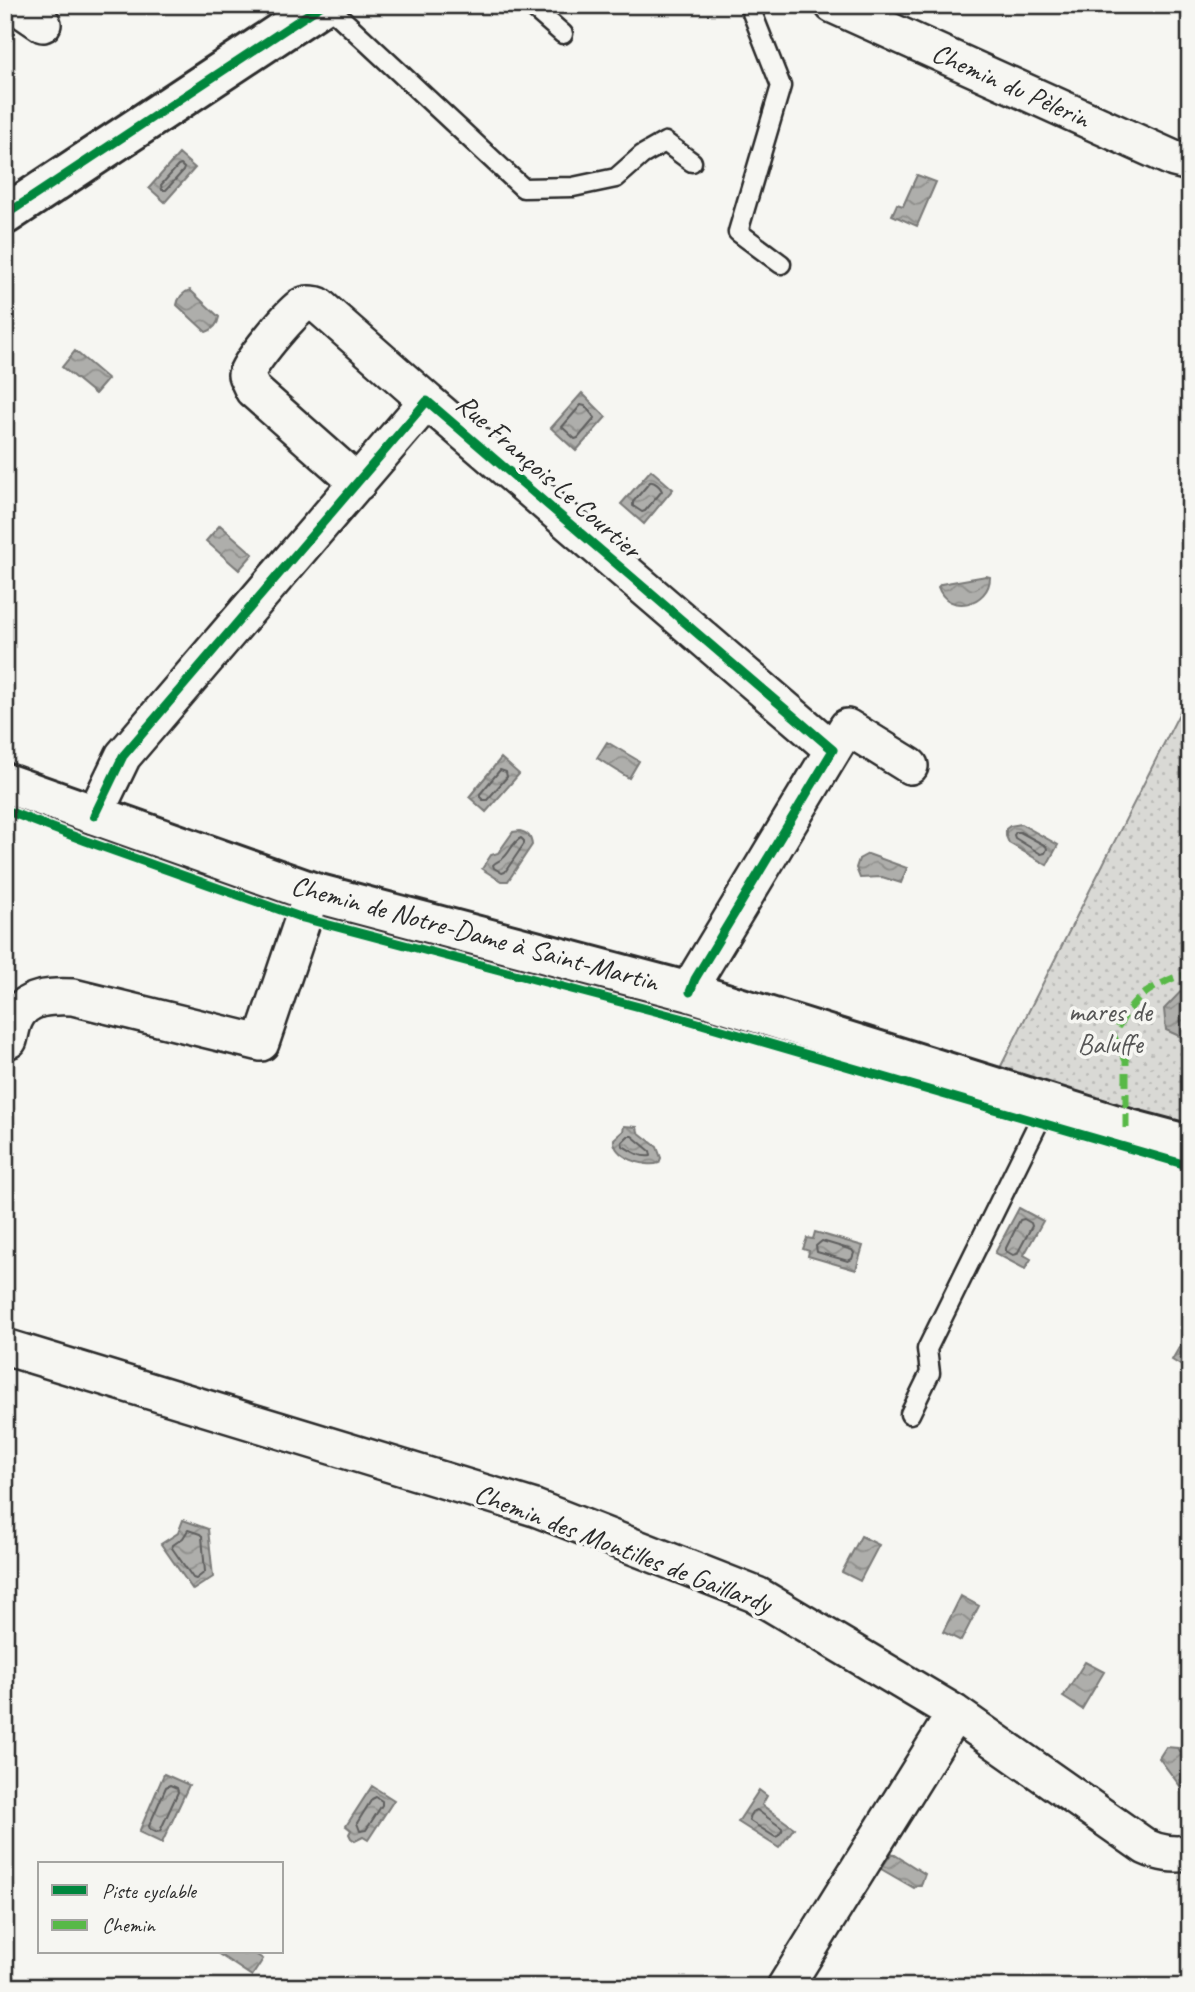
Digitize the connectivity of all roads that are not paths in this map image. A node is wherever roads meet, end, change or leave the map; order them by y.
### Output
1 (325, 5) edge
2 (530, 5) edge
3 (749, 5) edge
4 (833, 5) edge
5 (563, 34) dead end
6 (692, 162) dead end
7 (1190, 163) edge
8 (5, 215) edge
9 (780, 264) dead end
10 (427, 401) junction
11 (358, 483) junction
12 (833, 750) junction
13 (910, 766) dead end
14 (5, 783) edge
15 (94, 816) junction
16 (312, 892) junction
17 (690, 992) junction
18 (9, 1040) dead end
19 (1048, 1104) junction
20 (1190, 1145) edge
21 (5, 1347) edge
22 (910, 1414) dead end
23 (955, 1713) junction
24 (1190, 1853) edge
25 (785, 1987) edge

1 - 6 lane
1 - 8 street
2 - 5 lane
3 - 9 lane
4 - 7 street, Chemin du Pèlerin
10 - 11 street, Rue François Le Courtier
10 - 11 street
10 - 12 street, Rue François Le Courtier
11 - 15 street, Rue François Le Courtier
12 - 13 street
12 - 17 street
14 - 15 street, Chemin de Notre-Dame à Saint-Martin
15 - 16 street, Chemin de Notre-Dame à Saint-Martin
16 - 17 street, Chemin de Notre-Dame à Saint-Martin
16 - 18 street
17 - 19 street, Chemin de Notre-Dame à Saint-Martin
19 - 20 street, Chemin de Notre-Dame à Saint-Martin
19 - 22 lane
21 - 23 street, Chemin des Montilles de Gaillardy
23 - 24 street, Chemin des Montilles de Gaillardy
23 - 25 street

